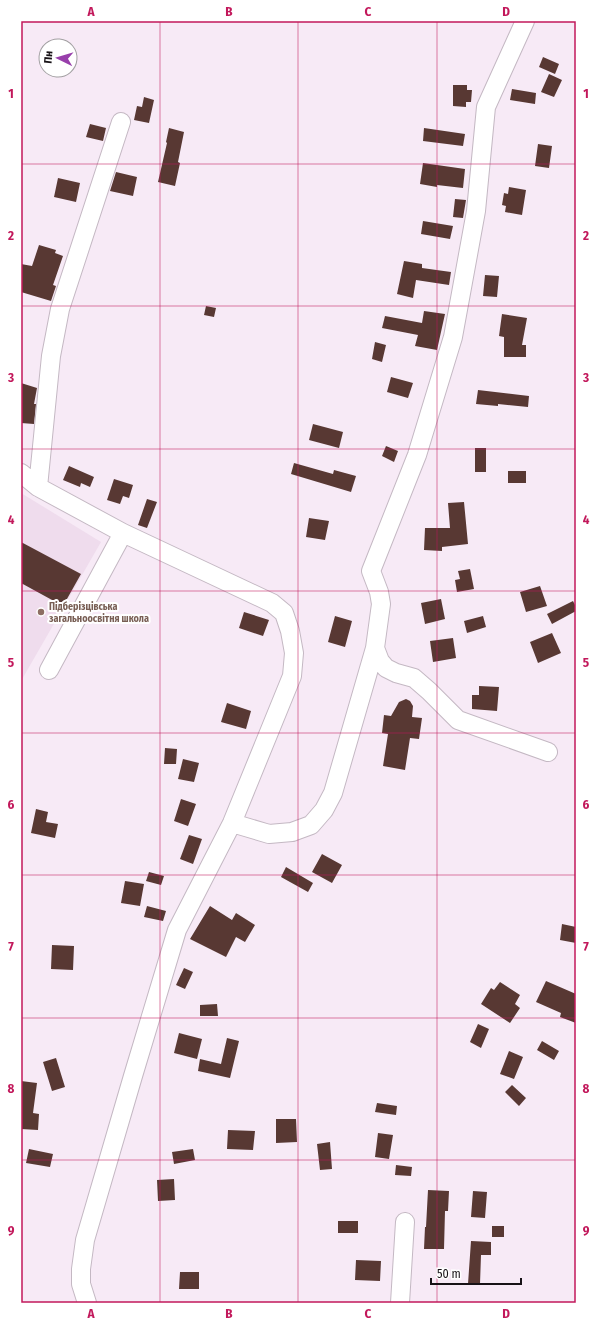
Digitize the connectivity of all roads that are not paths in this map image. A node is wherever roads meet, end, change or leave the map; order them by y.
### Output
1 (526, 21) edge
2 (121, 122) dead end
3 (21, 473) edge
4 (38, 486) junction
5 (123, 533) junction
6 (375, 648) junction
7 (49, 670) dead end
8 (548, 752) dead end
9 (232, 823) junction
10 (405, 1222) dead end
11 (86, 1303) edge
12 (400, 1303) edge

1 - 6 street
2 - 4 street
3 - 4 street
4 - 5 street
5 - 7 street
5 - 9 street
6 - 8 street
6 - 9 street
9 - 11 street
10 - 12 street

